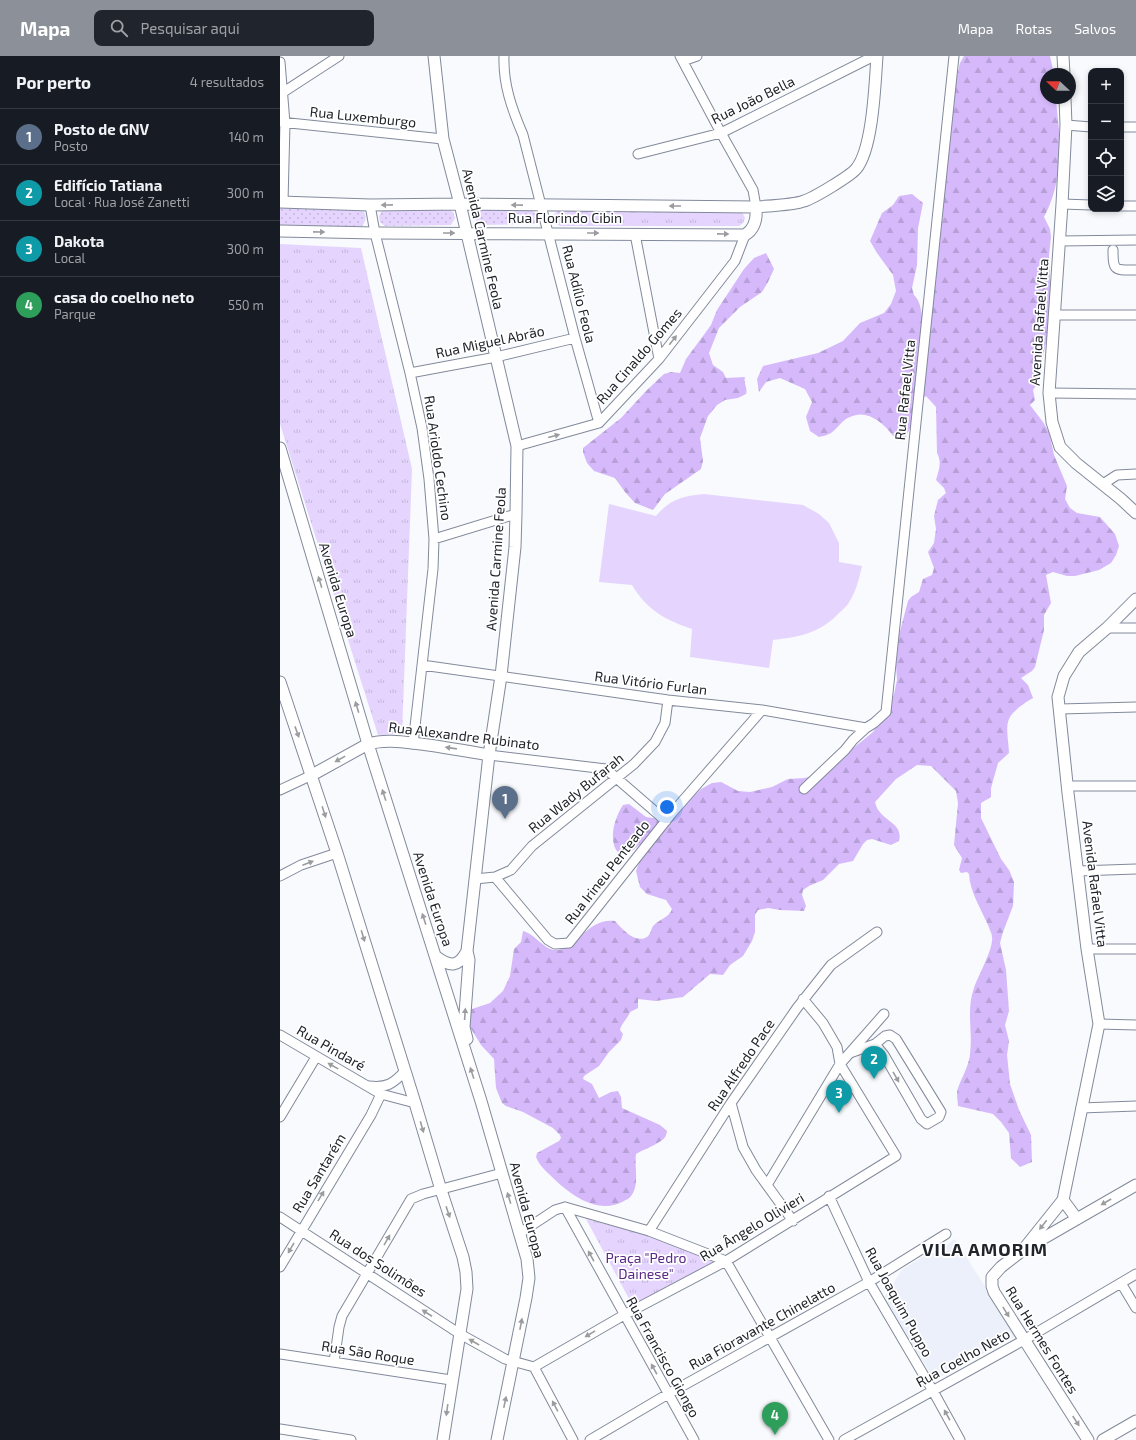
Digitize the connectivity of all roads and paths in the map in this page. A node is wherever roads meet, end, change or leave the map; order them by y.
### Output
1 (339, 56) edge
2 (434, 56) edge
3 (504, 56) edge
4 (696, 56) edge
5 (874, 56) edge
6 (877, 56) edge
7 (954, 56) edge
8 (1063, 56) edge
9 (682, 58) edge
10 (280, 62) edge
11 (1064, 68) edge
12 (282, 93) junction
13 (1065, 104) edge
14 (282, 123) edge
15 (1066, 125) junction
16 (1088, 127) edge
17 (1124, 127) edge
18 (1136, 127) edge
19 (720, 133) junction
20 (443, 139) junction
21 (638, 154) dead end
22 (282, 202) edge
23 (460, 204) junction
24 (1062, 204) junction
25 (370, 205) junction
26 (542, 205) junction
27 (1088, 205) edge
28 (1124, 206) edge
29 (1136, 206) edge
30 (756, 207) junction
31 (280, 231) edge
32 (375, 233) junction
33 (549, 233) junction
34 (466, 234) junction
35 (635, 234) junction
36 (746, 235) junction
37 (1136, 240) edge
38 (1060, 241) junction
39 (1113, 250) dead end
40 (1136, 270) edge
41 (1056, 315) junction
42 (1136, 315) edge
43 (575, 338) junction
44 (496, 357) junction
45 (658, 359) junction
46 (410, 373) junction
47 (1049, 393) junction
48 (1136, 394) edge
49 (599, 423) junction
50 (517, 446) junction
51 (280, 448) edge
52 (1136, 474) edge
53 (1103, 484) junction
54 (1136, 513) edge
55 (516, 514) junction
56 (434, 539) junction
57 (1136, 599) edge
58 (1107, 628) junction
59 (1136, 628) edge
60 (422, 665) junction
61 (501, 676) junction
62 (280, 682) edge
63 (668, 700) junction
64 (1136, 707) edge
65 (284, 708) edge
66 (1060, 709) junction
67 (762, 710) junction
68 (866, 728) junction
69 (368, 744) junction
70 (413, 744) junction
71 (489, 755) junction
72 (312, 775) junction
73 (617, 779) junction
74 (1067, 786) junction
75 (1136, 786) edge
76 (280, 790) edge
77 (804, 790) dead end
78 (666, 821) junction
79 (337, 853) junction
80 (1136, 869) edge
81 (1078, 871) junction
82 (280, 876) edge
83 (496, 877) junction
84 (475, 879) junction
85 (877, 932) dead end
86 (1087, 949) junction
87 (1136, 949) edge
88 (467, 951) junction
89 (435, 956) junction
90 (804, 999) junction
91 (884, 1014) dead end
92 (1099, 1024) junction
93 (1136, 1025) edge
94 (280, 1035) edge
95 (875, 1044) junction
96 (466, 1052) junction
97 (850, 1053) junction
98 (316, 1057) junction
99 (840, 1064) junction
100 (405, 1071) junction
101 (367, 1085) junction
102 (381, 1094) junction
103 (415, 1102) junction
104 (731, 1103) junction
105 (1136, 1106) edge
106 (1081, 1108) junction
107 (280, 1117) edge
108 (502, 1173) junction
109 (1136, 1185) edge
110 (767, 1186) junction
111 (441, 1190) junction
112 (829, 1196) junction
113 (1062, 1200) junction
114 (565, 1207) junction
115 (280, 1217) edge
116 (1077, 1218) junction
117 (793, 1221) junction
118 (301, 1230) junction
119 (649, 1231) junction
120 (520, 1233) junction
121 (946, 1234) dead end
122 (1023, 1250) junction
123 (726, 1261) junction
124 (280, 1267) edge
125 (367, 1274) junction
126 (1136, 1274) edge
127 (869, 1282) junction
128 (1121, 1283) junction
129 (1136, 1308) edge
130 (624, 1315) junction
131 (460, 1334) junction
132 (770, 1337) junction
133 (1024, 1340) junction
134 (280, 1354) edge
135 (334, 1362) junction
136 (513, 1362) junction
137 (534, 1367) junction
138 (451, 1380) junction
139 (933, 1391) junction
140 (668, 1394) junction
141 (1136, 1422) edge
142 (280, 1429) edge
143 (351, 1440) edge
144 (443, 1440) edge
145 (496, 1440) edge
146 (573, 1440) edge
147 (590, 1440) edge
148 (694, 1440) edge
149 (829, 1440) edge
150 (844, 1440) edge
151 (960, 1440) edge
152 (1088, 1440) edge
153 (1103, 1440) edge

1 - 12 street
2 - 20 main road, Avenida Carmine Feola
3 - 26 street, Rua Adílio Feola
4 - 9 street
5 - 19 street, Rua João Bella
6 - 30 main road, Rua Florindo Cibin
7 - 68 street, Rua Rafael Vitta
8 - 11 main road
9 - 19 street
10 - 12 street
12 - 14 street
13 - 15 main road, Avenida Rafael Vitta
14 - 20 street, Rua Luxemburgo
14 - 22 street
15 - 16 street
15 - 24 main road, Avenida Rafael Vitta
17 - 18 street
19 - 21 street, Rua João Bella
19 - 30 street
20 - 23 main road, Avenida Carmine Feola
22 - 25 main road, Rua Florindo Cibin
23 -> 25 main road, Rua Florindo Cibin
26 -> 23 main road, Rua Florindo Cibin
23 - 34 main road, Avenida Carmine Feola
24 - 27 street
24 - 38 main road, Avenida Rafael Vitta
25 - 32 street, Rua Arioldo Cechino
30 -> 26 main road, Rua Florindo Cibin
26 - 33 street, Rua Adílio Feola
28 - 29 street
30 - 36 main road
31 -> 32 main road, Rua Florindo Cibin
32 -> 34 main road, Rua Florindo Cibin
32 - 46 street, Rua Arioldo Cechino
33 - 34 main road, Rua Florindo Cibin
33 -> 35 main road, Rua Florindo Cibin
33 - 43 street, Rua Adílio Feola
34 - 44 main road, Avenida Carmine Feola
35 -> 36 main road, Rua Florindo Cibin
35 - 45 street
45 -> 36 street, Rua Cinaldo Gomes
37 - 38 street
38 - 41 main road, Avenida Rafael Vitta
39 - 40 street
41 - 42 street
41 - 47 main road, Avenida Rafael Vitta
43 - 44 street, Rua Miguel Abrão
43 - 49 street, Rua Adílio Feola
44 - 46 street, Rua Miguel Abrão
44 - 50 main road, Avenida Carmine Feola
45 - 49 street, Rua Cinaldo Gomes
46 - 56 street, Rua Arioldo Cechino
47 - 48 street
47 - 53 main road, Avenida Rafael Vitta
50 -> 49 street, Rua Cinaldo Gomes
50 - 55 main road, Avenida Carmine Feola
69 -> 51 main road, Avenida Europa
52 - 53 street
53 - 54 main road, Avenida Rafael Vitta
55 - 56 street
55 - 61 main road, Avenida Carmine Feola
56 - 60 street, Rua Arioldo Cechino
57 - 58 main road, Avenida Rafael Vitta
58 - 59 street
58 - 66 main road, Avenida Rafael Vitta
60 - 61 street, Rua Vitório Furlan
60 - 70 street, Rua Arioldo Cechino
61 - 63 street, Rua Vitório Furlan
61 - 71 main road, Avenida Carmine Feola
62 - 65 main road
63 - 67 street, Rua Vitório Furlan
63 - 73 street, Rua Wady Bufarah
64 - 66 street
65 -> 72 main road
66 - 74 main road, Avenida Rafael Vitta
67 - 68 street, Rua Vitório Furlan
67 - 78 street, Rua Irineu Penteado
68 - 77 street
69 - 70 main road, Rua Alexandre Rubinato
69 -> 72 main road, Rua Alexandre Rubinato
89 -> 69 main road, Avenida Europa
71 -> 70 main road, Rua Alexandre Rubinato
71 - 73 street, Rua Alexandre Rubinato
71 - 84 main road, Avenida Carmine Feola
72 - 76 street
72 -> 79 main road
73 - 78 street, Rua Alexandre Rubinato
73 - 83 street, Rua Wady Bufarah
74 - 75 street
74 - 81 main road, Avenida Rafael Vitta
78 - 83 street, Rua Irineu Penteado
82 -> 79 street
79 -> 100 main road
80 - 81 street
81 - 86 main road, Avenida Rafael Vitta
83 - 84 street, Rua Wady Bufarah
84 - 88 main road, Avenida Carmine Feola
85 - 90 street, Rua Alfredo Pace
86 - 87 street
86 - 92 main road, Avenida Rafael Vitta
88 - 89 main road
96 -> 88 main road, Avenida Carmine Feola
89 - 96 main road, Avenida Europa
90 - 99 street
90 - 104 street, Rua Alfredo Pace
91 - 97 street
92 - 93 street
92 - 106 main road, Avenida Rafael Vitta
94 - 98 street, Rua Pindaré
95 -> 95 street
95 - 97 street
108 -> 96 main road, Avenida Europa
97 - 99 street
101 -> 98 street, Rua Pindaré
98 - 107 street
99 - 110 street
99 - 112 street, Rua Ângelo Olivieri
100 - 101 street, Rua Pindaré
100 - 103 main road
101 - 102 street, Rua Pindaré
102 - 103 street, Rua Pindaré
118 -> 102 street, Rua Santarém
103 -> 111 main road
104 - 110 street
104 - 119 street, Rua Alfredo Pace
105 - 106 street
106 - 113 main road, Avenida Rafael Vitta
108 - 111 street
120 -> 108 main road, Avenida Europa
109 -> 116 main road, Rua Hermes Fontes
110 - 117 street
125 -> 111 street
111 -> 131 main road
112 - 117 street, Rua Ângelo Olivieri
112 - 127 street, Rua Joaquim Puppo
113 - 116 main road
113 -> 122 main road, Avenida Rafael Vitta
114 - 119 street
114 - 120 street
130 -> 114 street, Rua Francisco Giongo
115 - 118 street, Rua dos Solimões
116 - 122 main road, Rua Hermes Fontes
117 - 123 street, Rua Ângelo Olivieri
118 -> 124 street, Rua Santarém
118 - 125 street, Rua dos Solimões
119 - 123 street
136 -> 120 main road, Avenida Europa
121 - 127 street, Rua Fioravante Chinelatto
122 -> 133 main road, Rua Hermes Fontes
123 - 130 street, Rua Ângelo Olivieri
123 - 132 street
131 -> 125 street, Rua dos Solimões
125 - 135 street
126 - 128 street, Rua Coelho Neto
127 - 132 street, Rua Fioravante Chinelatto
127 - 139 street, Rua Joaquim Puppo
128 - 129 street
128 - 133 street, Rua Coelho Neto
130 -> 137 street, Rua Ângelo Olivieri
140 -> 130 street, Rua Francisco Giongo
136 -> 131 street, Rua dos Solimões
131 - 138 main road
132 - 140 street, Rua Fioravante Chinelatto
132 - 149 street
133 - 139 street, Rua Coelho Neto
133 -> 152 main road, Rua Hermes Fontes
134 - 135 street, Rua São Roque
135 - 138 street, Rua São Roque
136 - 137 street
145 -> 136 main road, Avenida Europa
146 -> 137 street
138 -> 144 main road
139 - 150 street, Rua Coelho Neto
151 -> 139 street, Rua Joaquim Puppo
140 - 147 street, Rua Fioravante Chinelatto
140 - 148 street, Rua Francisco Giongo
141 - 153 main road
142 - 143 street

